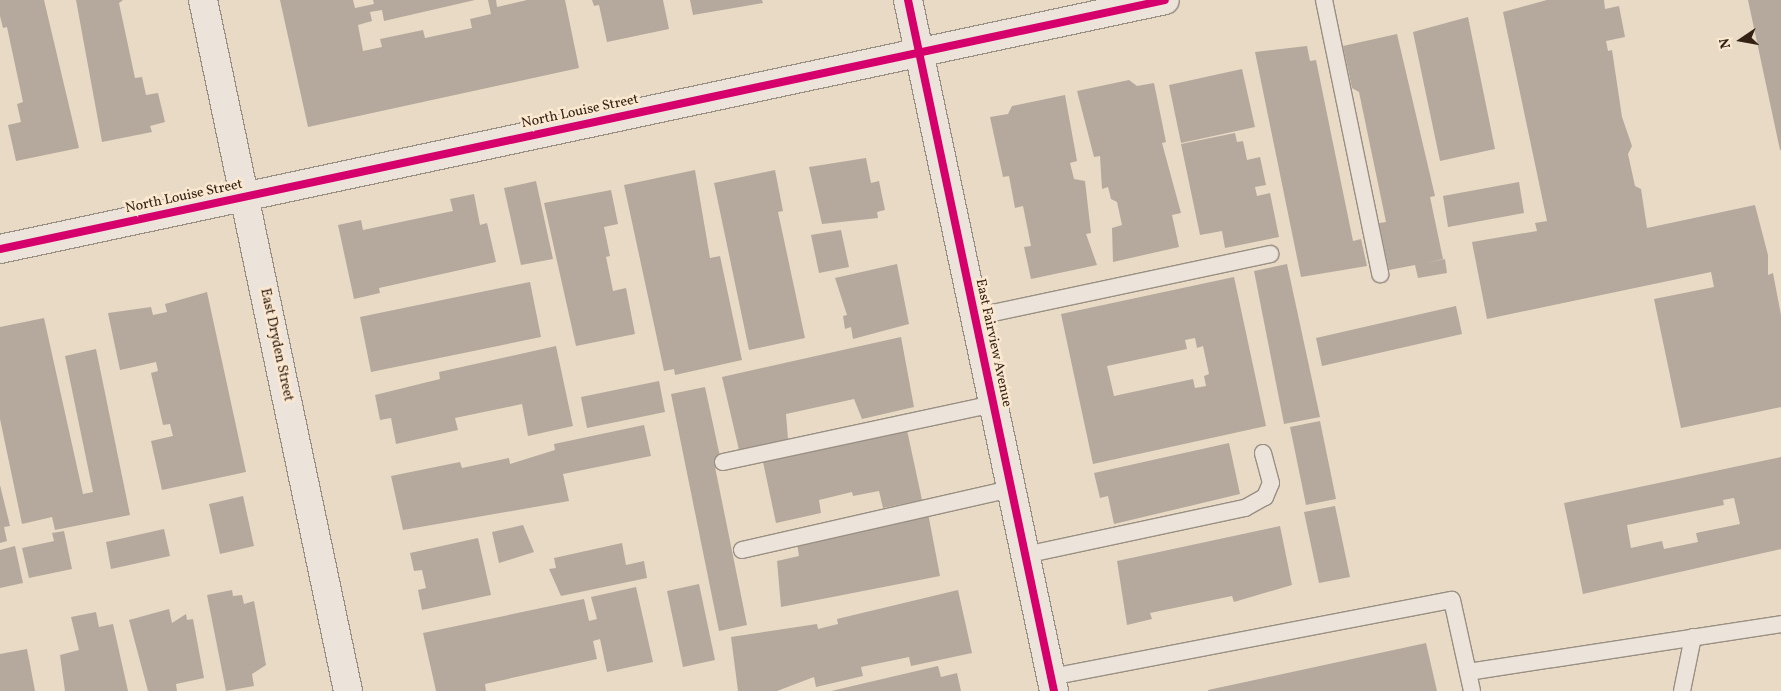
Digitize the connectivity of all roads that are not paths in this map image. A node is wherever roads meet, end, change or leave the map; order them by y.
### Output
1 (203, 0) edge
2 (908, 0) edge
3 (1165, 0) edge
4 (1324, 0) edge
5 (919, 53) junction
6 (245, 196) junction
7 (0, 249) edge
8 (1270, 254) dead end
9 (1380, 274) dead end
10 (974, 316) junction
11 (993, 404) junction
12 (1263, 454) dead end
13 (723, 462) dead end
14 (1011, 489) junction
15 (742, 550) dead end
16 (1025, 555) junction
17 (1781, 624) edge
18 (1693, 637) junction
19 (1468, 672) junction
20 (1053, 684) edge
21 (348, 691) edge
22 (1472, 691) edge
23 (1682, 691) edge

1 - 6 street, East Dryden Street
2 - 5 street, East Fairview Avenue
3 - 5 street, North Louise Street
4 - 9 lane
5 - 6 street, North Louise Street
5 - 10 street, East Fairview Avenue
6 - 7 street, North Louise Street
6 - 21 street, East Dryden Street
8 - 10 lane
10 - 11 street, East Fairview Avenue
11 - 13 lane
11 - 14 street, East Fairview Avenue
12 - 16 lane
14 - 15 lane
14 - 16 street, East Fairview Avenue
16 - 20 street, East Fairview Avenue
17 - 18 lane
18 - 19 lane
18 - 23 lane
19 - 20 lane
19 - 22 lane

